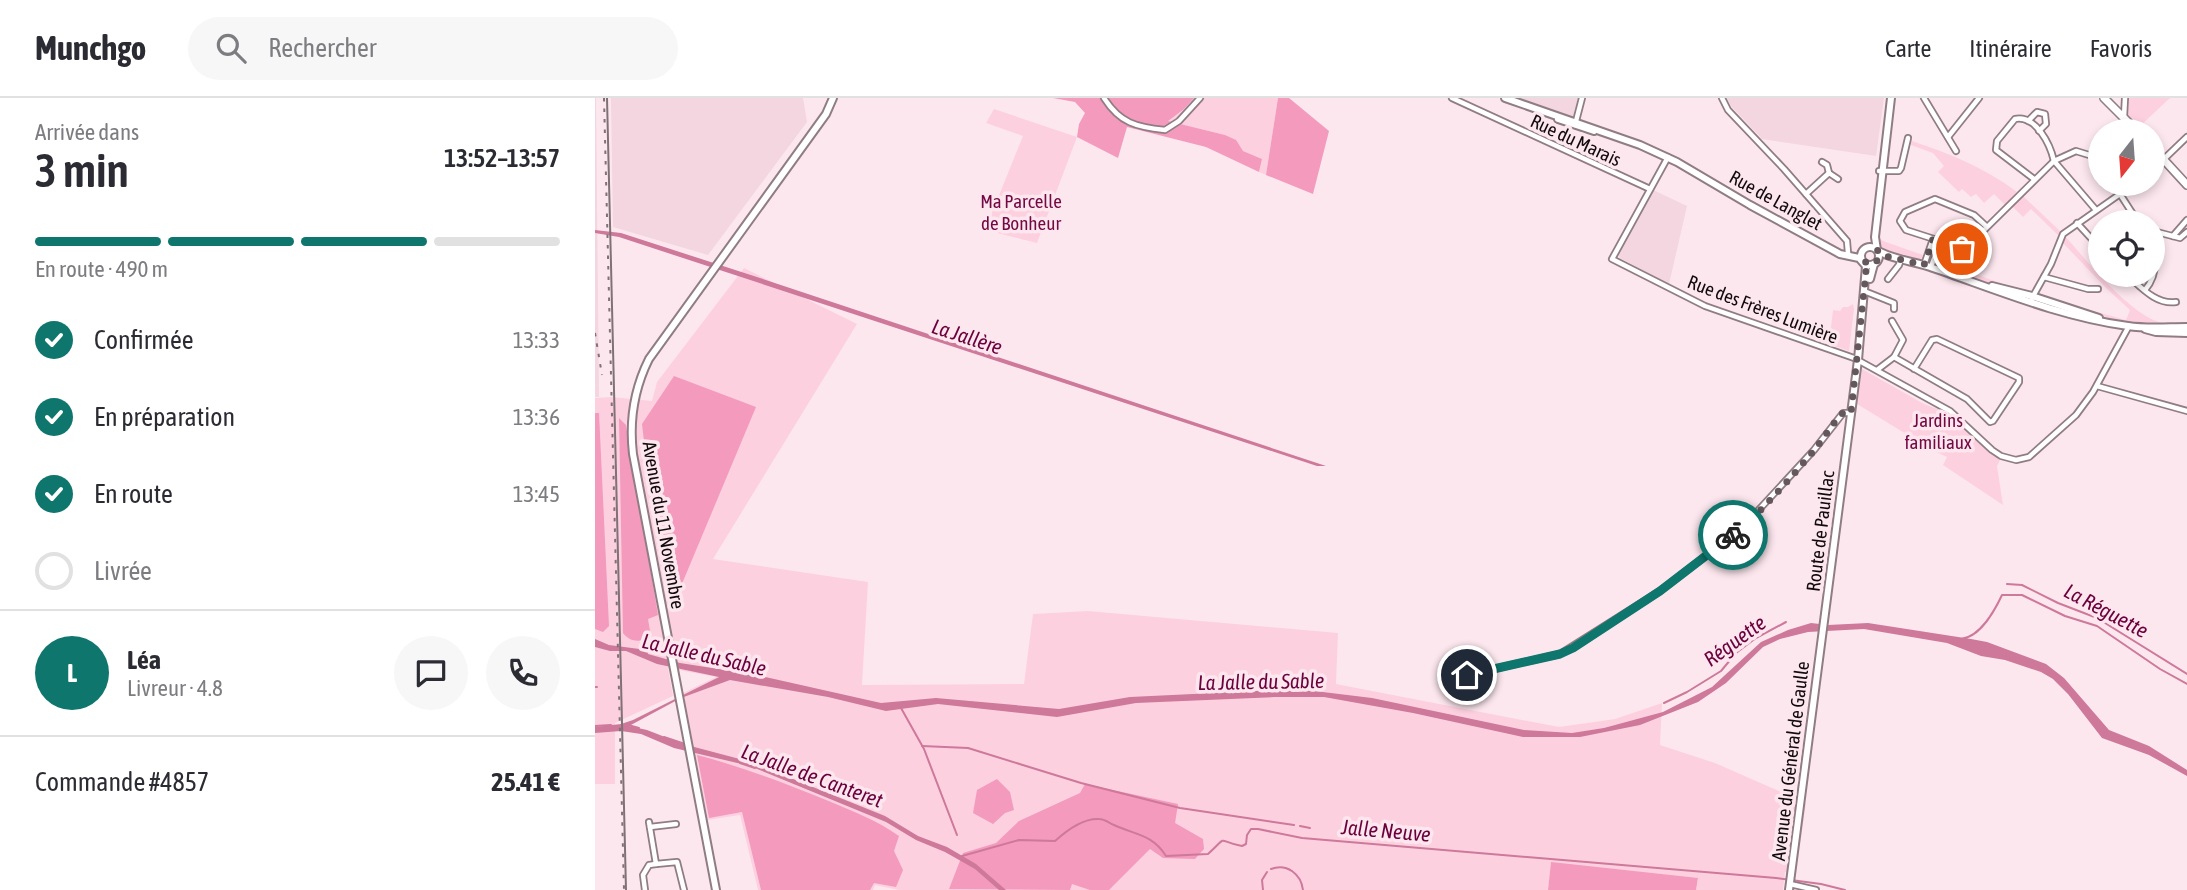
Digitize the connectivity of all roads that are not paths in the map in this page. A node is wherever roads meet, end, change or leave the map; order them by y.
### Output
1 (1104, 98) edge
2 (1200, 98) edge
3 (1452, 98) edge
4 (1505, 98) edge
5 (1582, 98) edge
6 (1722, 98) edge
7 (1890, 98) edge
8 (1924, 98) edge
9 (1979, 98) edge
10 (2104, 98) edge
11 (2125, 98) edge
12 (832, 99) edge
13 (2124, 118) joint
14 (2028, 121) junction
15 (1575, 124) junction
16 (2039, 131) junction
17 (1948, 137) junction
18 (2187, 137) edge
19 (1908, 138) dead end
20 (1956, 151) dead end
21 (2088, 155) edge
22 (1667, 159) junction
23 (2165, 159) edge
24 (2054, 161) junction
25 (2165, 161) edge
26 (1822, 162) dead end
27 (1881, 171) junction
28 (1829, 173) junction
29 (1838, 179) dead end
30 (2035, 179) junction
31 (2187, 185) edge
32 (1650, 189) junction
33 (1806, 194) junction
34 (2117, 196) edge
35 (2096, 210) joint
36 (2088, 215) edge
37 (2187, 220) edge
38 (2077, 223) junction
39 (1987, 227) junction
40 (2187, 232) edge
41 (2165, 234) edge
42 (2088, 235) edge
43 (2173, 236) junction
44 (1933, 239) junction
45 (1940, 242) junction
46 (1834, 249) junction
47 (1865, 249) junction
48 (1877, 250) junction
49 (1848, 253) junction
50 (1892, 257) junction
51 (1901, 258) junction
52 (1864, 261) junction
53 (1876, 262) junction
54 (1928, 266) junction
55 (2044, 277) junction
56 (1888, 279) dead end
57 (2141, 287) edge
58 (2147, 287) edge
59 (2098, 289) dead end
60 (2145, 290) junction
61 (1866, 291) junction
62 (2032, 299) junction
63 (2176, 302) dead end
64 (1894, 309) dead end
65 (1892, 321) dead end
66 (2129, 327) junction
67 (2140, 327) junction
68 (2187, 327) edge
69 (2187, 333) edge
70 (1894, 358) junction
71 (1858, 360) junction
72 (1914, 369) junction
73 (1877, 370) junction
74 (2097, 386) junction
75 (2187, 411) edge
76 (1851, 413) junction
77 (1822, 636) joint
78 (1467, 675) dead end
79 (676, 824) dead end
80 (656, 864) junction
81 (1789, 887) edge
82 (645, 890) edge
83 (684, 890) edge
84 (716, 890) edge
85 (1817, 890) edge

1 - 2 street
3 - 32 street, Rue du Marais
4 - 15 main road, Rue de Langlet
5 - 15 street
6 - 33 street
7 - 27 main road
8 - 17 street
9 - 17 street
10 - 13 main road
11 - 13 street
12 - 84 main road, Avenue du 11 Novembre
14 - 16 street
14 - 16 street
14 - 30 street
15 - 22 main road, Rue de Langlet
16 - 24 street
17 - 20 street
18 - 23 street
19 - 27 street
21 - 24 street
22 - 32 street, Rue des Frères Lumière
22 - 46 main road, Rue de Langlet
24 - 30 street
24 - 35 street
25 - 31 main road
26 - 28 street
27 - 47 main road
27 - 48 main road
28 - 29 street
28 - 33 street
30 - 39 street
32 - 71 street, Rue des Frères Lumière
33 - 49 street
34 - 35 street
36 - 38 street
37 - 43 street
38 - 42 street
38 - 55 street
39 - 44 street
39 - 45 street
40 - 43 street
41 - 43 street
44 - 45 street
44 - 54 street
45 - 54 street
46 - 49 main road, Rue de Langlet
46 - 52 main road, Rue de Langlet
47 - 48 main road
47 - 49 main road, Rue de Langlet
47 - 52 main road
48 - 50 main road
48 - 53 main road
50 - 51 main road
50 - 53 main road
51 - 54 main road
51 - 56 street
52 - 53 main road
52 - 61 main road, Route de Pauillac
53 - 61 main road, Route de Pauillac
54 - 62 main road
55 - 59 street
55 - 62 street
57 - 60 street
58 - 60 street
60 - 63 street
61 - 64 street
61 - 71 main road, Route de Pauillac
62 - 66 main road
65 - 70 street
66 - 67 main road
66 - 74 street
67 - 68 main road
67 - 69 main road
70 - 72 street
70 - 73 street
71 - 73 street
71 - 76 main road, Route de Pauillac
72 - 72 street
73 - 74 street
74 - 75 street
76 - 77 main road, Route de Pauillac
76 - 78 street
77 - 81 main road, Avenue du Général de Gaulle
79 - 80 street
80 - 82 street
80 - 83 street
81 - 85 street

